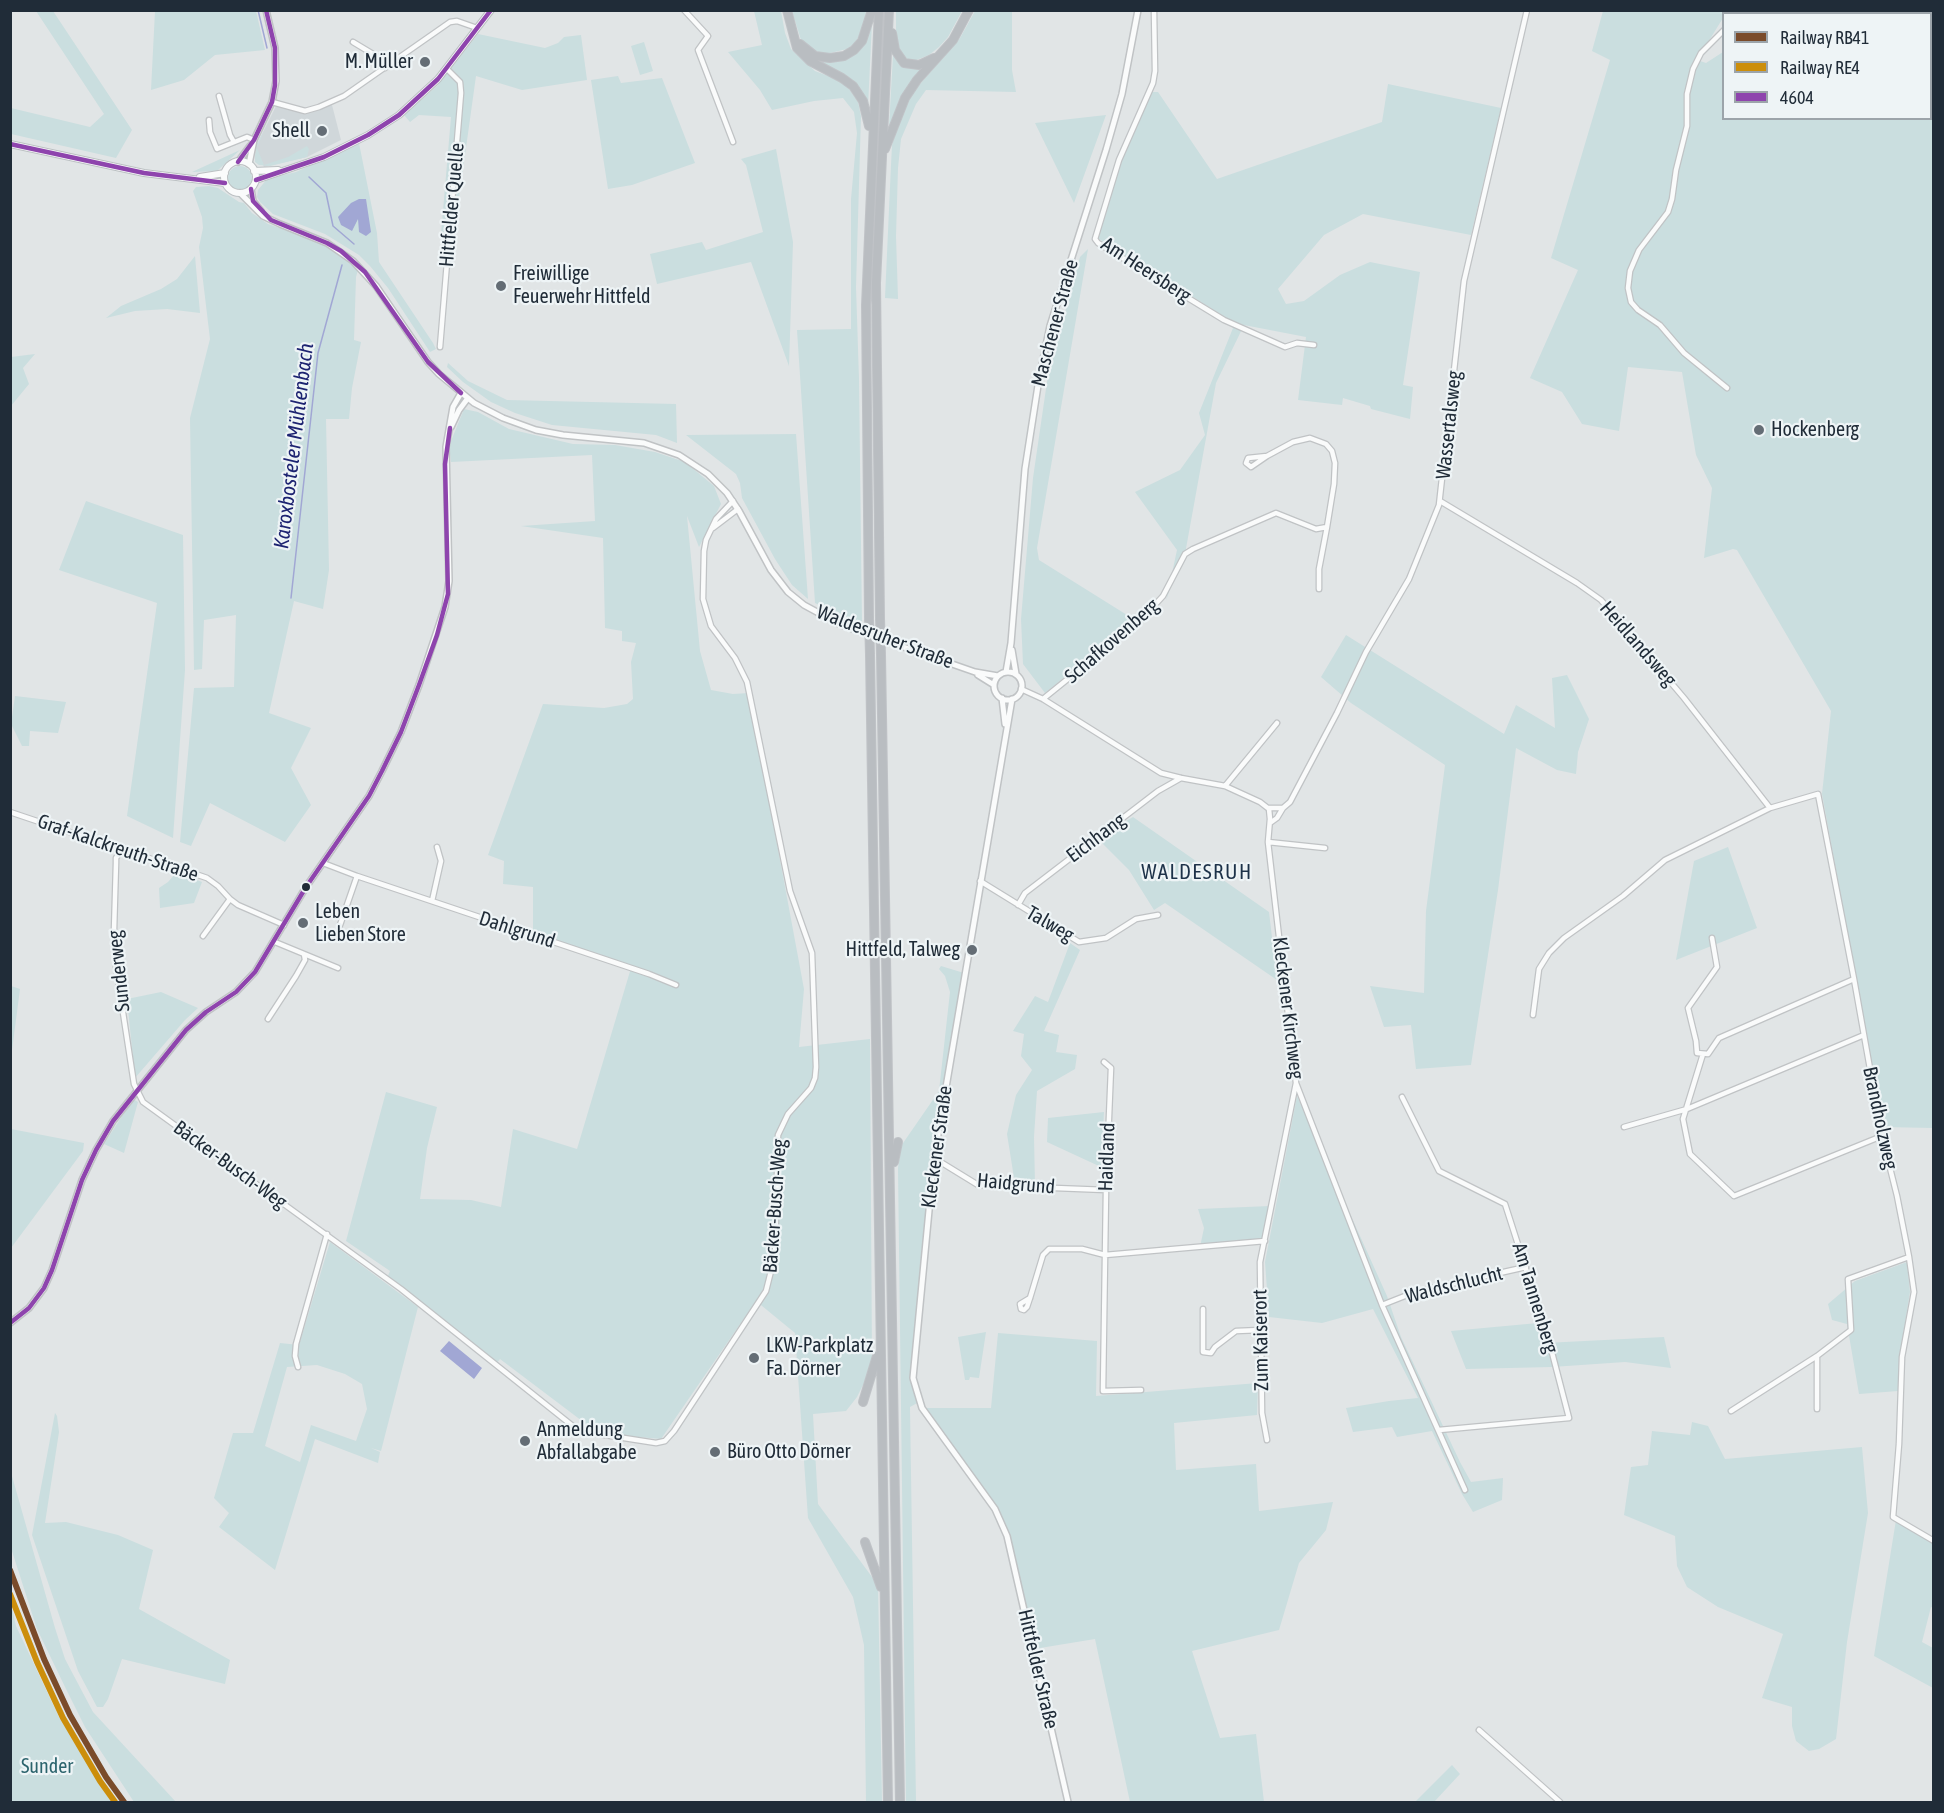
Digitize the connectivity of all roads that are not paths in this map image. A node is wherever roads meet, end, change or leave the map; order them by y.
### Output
1 (266, 10) edge
2 (491, 10) edge
3 (684, 10) edge
4 (787, 10) edge
5 (872, 10) edge
6 (879, 10) edge
7 (969, 10) edge
8 (1138, 10) edge
9 (1154, 10) edge
10 (1527, 10) edge
11 (889, 11) edge
12 (477, 28) junction
13 (1722, 32) edge
14 (793, 34) junction
15 (353, 42) dead end
16 (939, 55) junction
17 (385, 68) junction
18 (447, 69) junction
19 (219, 96) dead end
20 (272, 102) junction
21 (209, 120) dead end
22 (255, 140) junction
23 (872, 141) junction
24 (234, 142) junction
25 (733, 142) dead end
26 (10, 144) edge
27 (238, 162) junction
28 (249, 164) junction
29 (881, 164) junction
30 (291, 169) junction
31 (254, 171) junction
32 (225, 173) junction
33 (190, 179) junction
34 (256, 180) junction
35 (225, 183) junction
36 (251, 189) junction
37 (240, 194) junction
38 (271, 220) junction
39 (1314, 345) dead end
40 (440, 347) dead end
41 (1727, 388) dead end
42 (461, 393) junction
43 (468, 398) junction
44 (450, 428) junction
45 (1267, 456) dead end
46 (733, 501) junction
47 (1440, 501) junction
48 (738, 509) junction
49 (1327, 527) junction
50 (711, 530) junction
51 (1318, 589) dead end
52 (1011, 643) junction
53 (975, 672) junction
54 (1006, 672) junction
55 (1016, 674) junction
56 (998, 676) junction
57 (994, 685) junction
58 (1021, 689) junction
59 (1002, 698) junction
60 (1012, 699) junction
61 (1044, 699) junction
62 (1276, 723) dead end
63 (1005, 734) junction
64 (1181, 778) junction
65 (1225, 786) junction
66 (1268, 808) junction
67 (1282, 808) junction
68 (1770, 808) junction
69 (10, 812) edge
70 (1270, 823) junction
71 (1268, 842) junction
72 (437, 847) dead end
73 (1325, 848) dead end
74 (120, 852) junction
75 (323, 863) junction
76 (357, 876) junction
77 (980, 881) junction
78 (230, 899) junction
79 (432, 901) junction
80 (1018, 905) junction
81 (886, 915) junction
82 (1158, 915) dead end
83 (284, 925) junction
84 (339, 925) dead end
85 (202, 936) dead end
86 (1712, 938) dead end
87 (275, 942) junction
88 (894, 943) dead end
89 (304, 954) junction
90 (338, 968) dead end
91 (1854, 979) junction
92 (676, 985) dead end
93 (1533, 1015) dead end
94 (268, 1019) dead end
95 (1864, 1035) junction
96 (1703, 1054) junction
97 (1104, 1062) dead end
98 (1296, 1083) junction
99 (136, 1091) junction
100 (1402, 1097) dead end
101 (1687, 1109) junction
102 (1624, 1127) dead end
103 (1882, 1136) junction
104 (898, 1142) dead end
105 (934, 1158) junction
106 (890, 1177) junction
107 (1106, 1190) junction
108 (327, 1234) junction
109 (1265, 1241) junction
110 (1105, 1255) junction
111 (1909, 1257) junction
112 (1526, 1267) junction
113 (1030, 1298) dead end
114 (1382, 1305) junction
115 (1203, 1309) dead end
116 (10, 1323) edge
117 (1261, 1330) junction
118 (880, 1335) junction
119 (1816, 1356) junction
120 (298, 1367) dead end
121 (1141, 1390) dead end
122 (863, 1402) dead end
123 (1817, 1409) dead end
124 (1731, 1411) dead end
125 (1439, 1430) junction
126 (1267, 1440) dead end
127 (1466, 1490) dead end
128 (1007, 1536) joint
129 (1934, 1541) edge
130 (865, 1542) dead end
131 (885, 1608) junction
132 (1479, 1730) dead end
133 (888, 1803) edge
134 (900, 1803) edge
135 (1068, 1803) edge
136 (1560, 1803) edge

1 - 20 street
2 - 12 main road
3 - 25 street
4 - 14 highway
5 - 14 highway
6 - 23 highway
7 - 16 highway
8 - 52 street, Maschener Straße
9 - 39 street, Am Heersberg
10 - 47 street, Wassertalsweg
11 - 16 highway
11 - 29 highway
12 - 17 street
12 - 18 main road
13 - 41 street
14 - 23 highway
15 - 17 street
16 - 29 highway
17 - 20 street
18 - 30 main road
18 - 40 street, Hittfelder Quelle
19 - 24 street
20 - 22 street
21 - 24 street
22 - 24 street
22 - 27 street
22 - 28 street
23 - 118 highway, bridge
26 - 33 main road
27 - 28 main road
27 - 32 main road
28 - 31 main road
29 - 81 highway, bridge
30 - 31 main road
30 - 34 main road
31 - 34 main road
32 - 33 main road
32 - 35 main road
33 - 35 main road
34 - 36 main road
35 - 37 main road
36 - 37 main road
36 - 38 street, Waldesruher Straße
37 - 38 street, Waldesruher Straße
38 - 42 street, Waldesruher Straße
42 - 43 street, Waldesruher Straße
42 - 44 street
43 - 44 street
43 - 46 street, Waldesruher Straße
44 - 75 street
45 - 49 street
46 - 48 street, Waldesruher Straße
46 - 50 street, Bäcker-Busch-Weg
47 - 67 street, Wassertalsweg
47 - 68 street, Heidlandsweg
48 - 50 street
48 - 53 street, Waldesruher Straße
49 - 51 street
49 - 61 street, Schafkovenberg
50 - 108 street, Bäcker-Busch-Weg
52 - 54 street, Maschener Straße
52 - 55 street, Maschener Straße
53 - 56 street, Waldesruher Straße
53 - 57 street, Waldesruher Straße
54 - 55 street
54 - 56 street
55 - 58 street
56 - 57 street
57 - 59 street
58 - 60 street
58 - 61 street
59 - 60 street
59 - 63 street, Kleckener Straße
60 - 63 street, Kleckener Straße
61 - 64 street
62 - 65 street
63 - 77 street, Kleckener Straße
64 - 65 street
64 - 80 street, Eichhang
65 - 66 street
66 - 67 street
66 - 70 street, Kleckener Kirchweg
67 - 70 street, Wassertalsweg
68 - 91 street, Brandholzweg
68 - 93 street
69 - 74 street, Graf-Kalckreuth-Straße
70 - 71 street, Kleckener Kirchweg
71 - 73 street
71 - 98 street, Kleckener Kirchweg
72 - 79 street
74 - 78 street, Graf-Kalckreuth-Straße
74 - 99 street, Sunderweg
75 - 76 street, Dahlgrund
75 - 83 street
76 - 79 street, Dahlgrund
76 - 84 street
77 - 80 street, Talweg
77 - 105 street, Kleckener Straße
78 - 83 street, Graf-Kalckreuth-Straße
78 - 85 street
79 - 92 street, Dahlgrund
80 - 82 street, Talweg
81 - 88 highway
81 - 106 highway
83 - 87 street
86 - 96 street
87 - 89 street
87 - 99 street
89 - 90 street
89 - 94 street
91 - 95 street, Brandholzweg
91 - 96 street
95 - 101 street
95 - 103 street, Brandholzweg
96 - 101 street
97 - 107 street, Haidland
98 - 109 street, Zum Kaiserort
98 - 114 street, Kleckener Kirchweg
99 - 108 street, Bäcker-Busch-Weg
99 - 116 street
100 - 112 street, Am Tannenberg
101 - 102 street
101 - 103 street
103 - 111 street, Brandholzweg
104 - 106 highway
105 - 107 street, Haidgrund
105 - 128 street, Kleckener Straße
106 - 134 highway
107 - 110 street, Haidland
108 - 120 street
109 - 110 street
109 - 117 street, Zum Kaiserort
110 - 113 street
110 - 121 street, Haidland
111 - 119 street
111 - 129 street, Brandholzweg
112 - 114 street, Waldschlucht
112 - 125 street, Am Tannenberg
114 - 125 street, Kleckener Kirchweg
115 - 117 street
117 - 126 street, Zum Kaiserort
118 - 122 highway
118 - 131 highway
119 - 123 street
119 - 124 street
125 - 127 street, Kleckener Kirchweg
128 - 135 street, Hittfelder Straße
130 - 131 highway
131 - 133 highway
132 - 136 street

